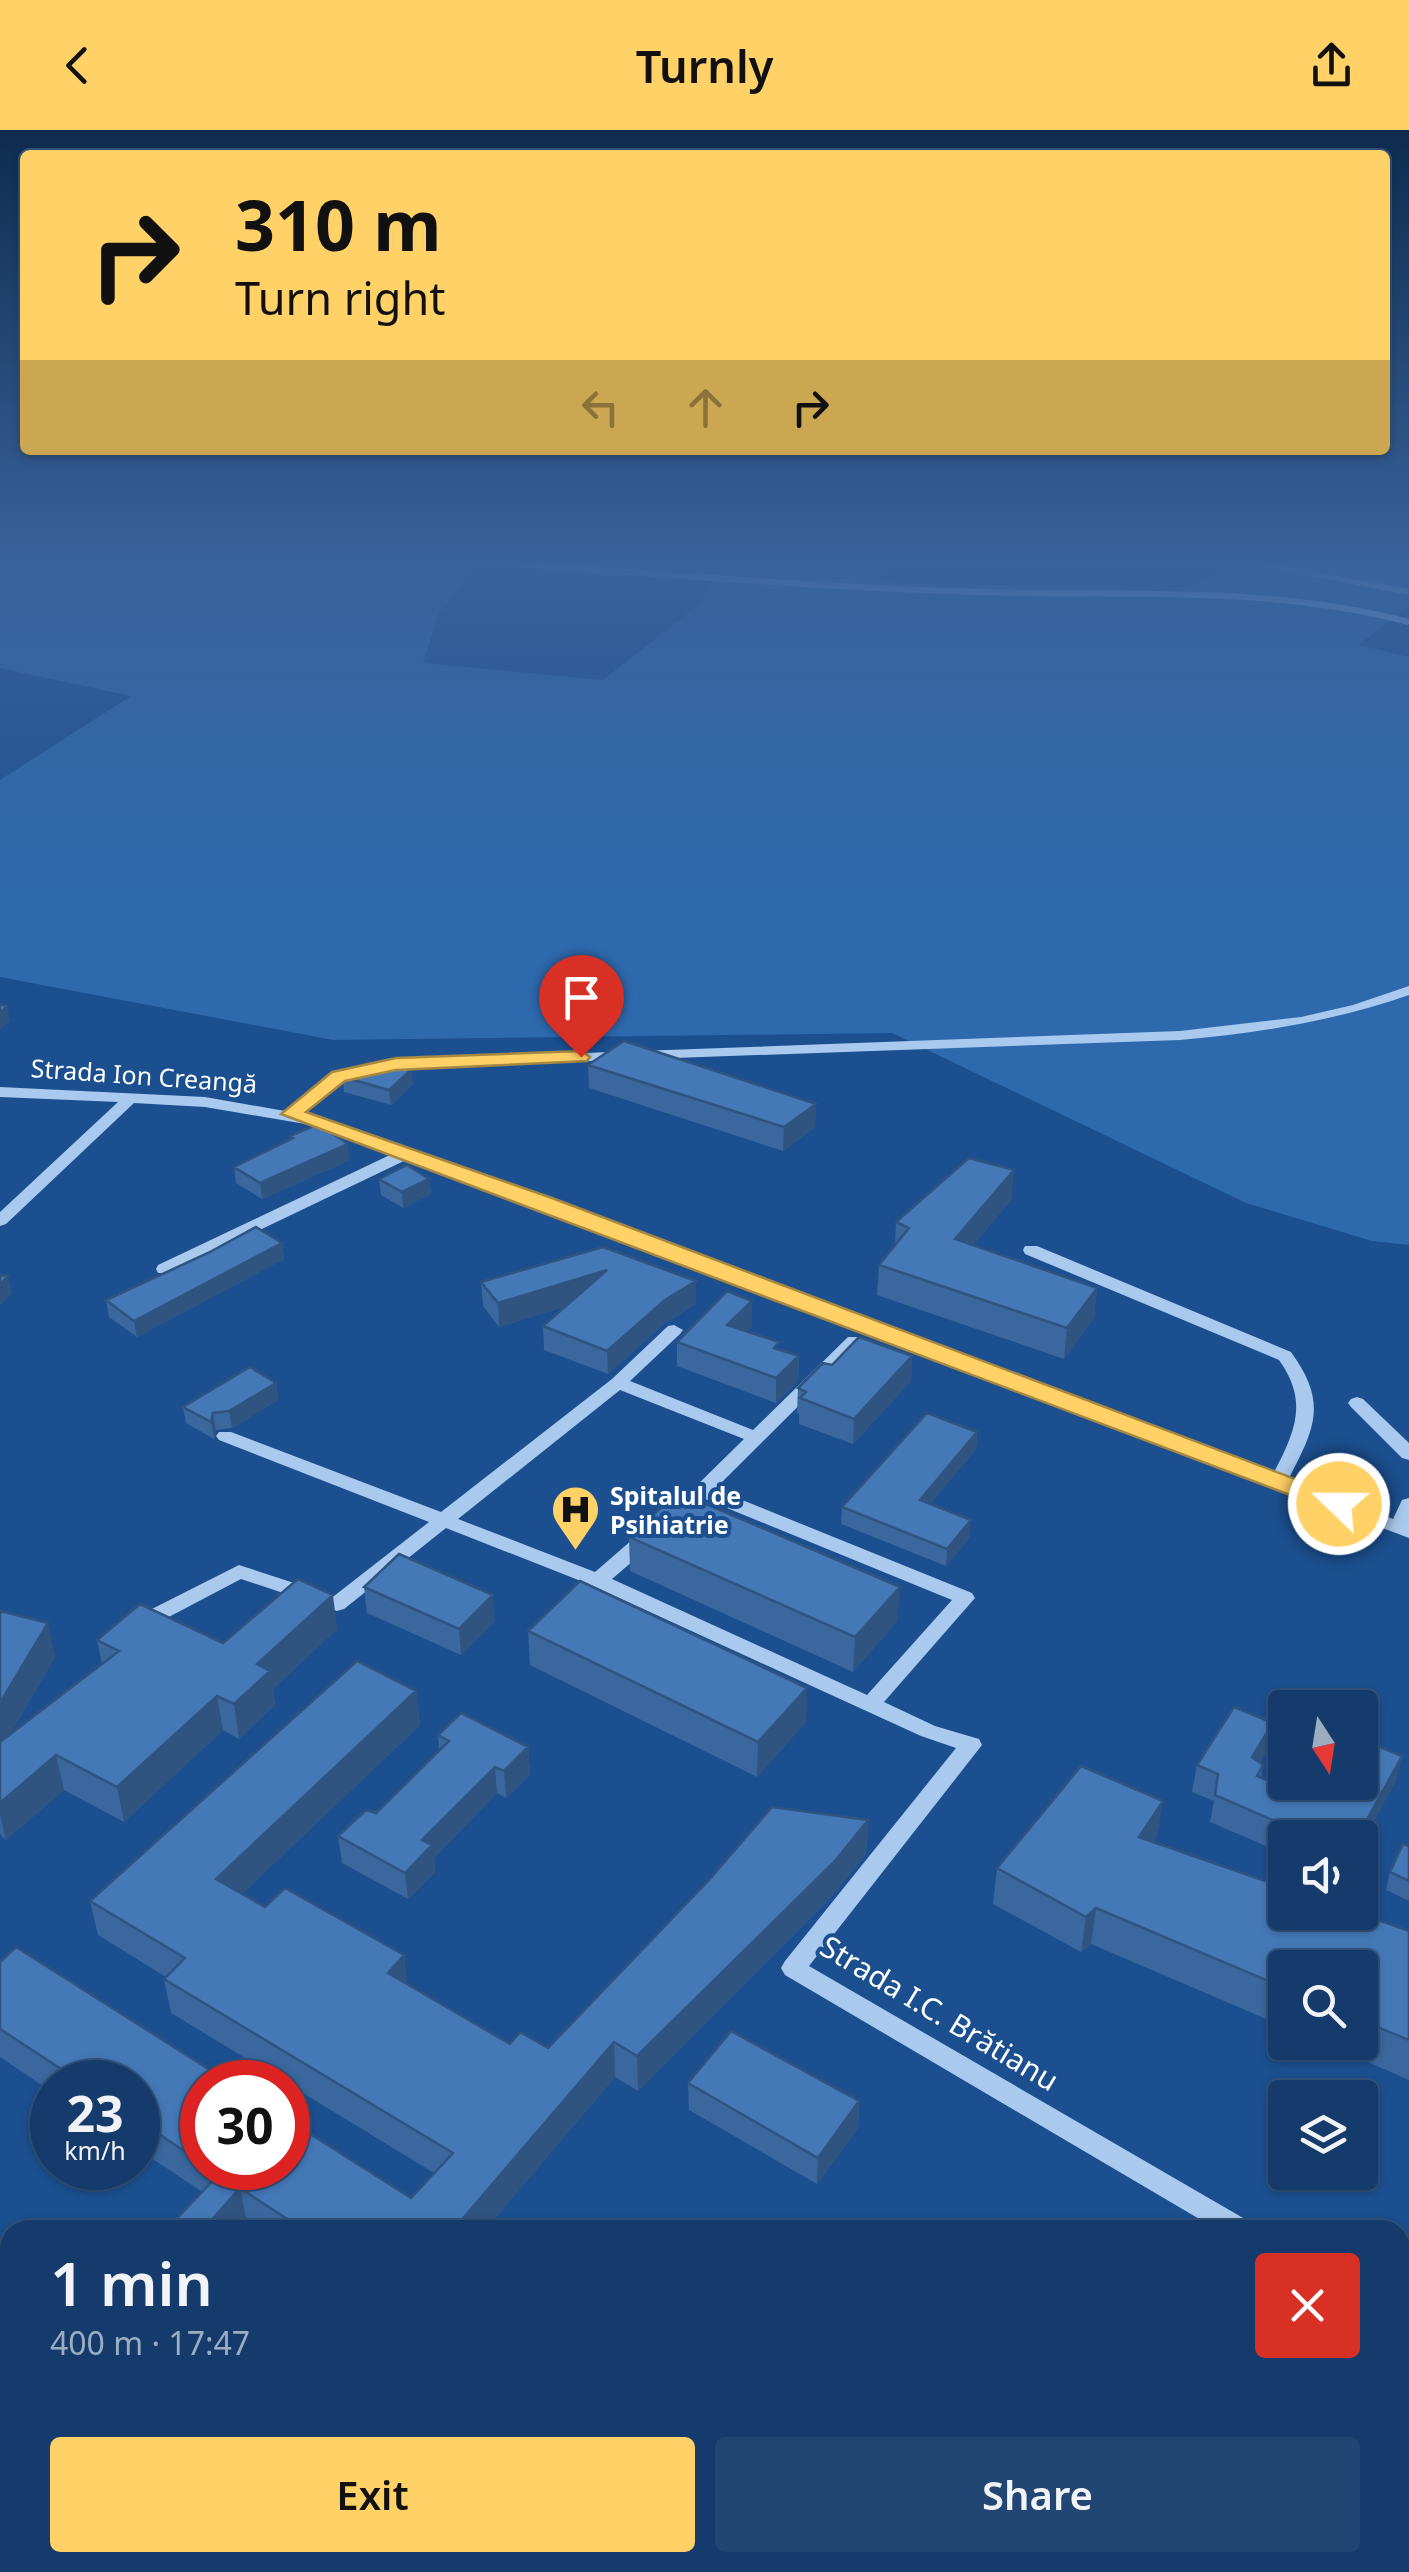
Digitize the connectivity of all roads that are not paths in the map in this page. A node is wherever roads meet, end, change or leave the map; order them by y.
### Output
1 (1409, 990) edge
2 (0, 1092) edge
3 (131, 1098) junction
4 (291, 1114) junction
5 (407, 1153) junction
6 (0, 1222) edge
7 (1031, 1250) dead end
8 (164, 1269) edge
9 (674, 1330) dead end
10 (854, 1341) edge
11 (618, 1383) junction
12 (1357, 1402) dead end
13 (224, 1436) dead end
14 (754, 1437) junction
15 (1409, 1454) edge
16 (1279, 1480) junction
17 (1409, 1504) edge
18 (444, 1522) junction
19 (658, 1529) edge
20 (1404, 1530) edge
21 (598, 1580) junction
22 (126, 1630) edge
23 (871, 1704) junction
24 (1224, 2220) edge

1 - 4 street
2 - 3 street, Strada Ion Creangă
3 - 4 street, Strada Ion Creangă
3 - 6 street
4 - 5 street, Strada Ion Creangă
5 - 8 street
5 - 16 street, Strada Ion Creangă
7 - 16 street
9 - 11 street
10 - 14 street
11 - 14 street
11 - 18 street
12 - 15 street
13 - 18 street
14 - 23 street
16 - 20 street, Strada Ion Creangă
17 - 20 street
18 - 21 street
18 - 22 street
19 - 21 street
21 - 23 street
23 - 24 street, Strada I.C. Brătianu

